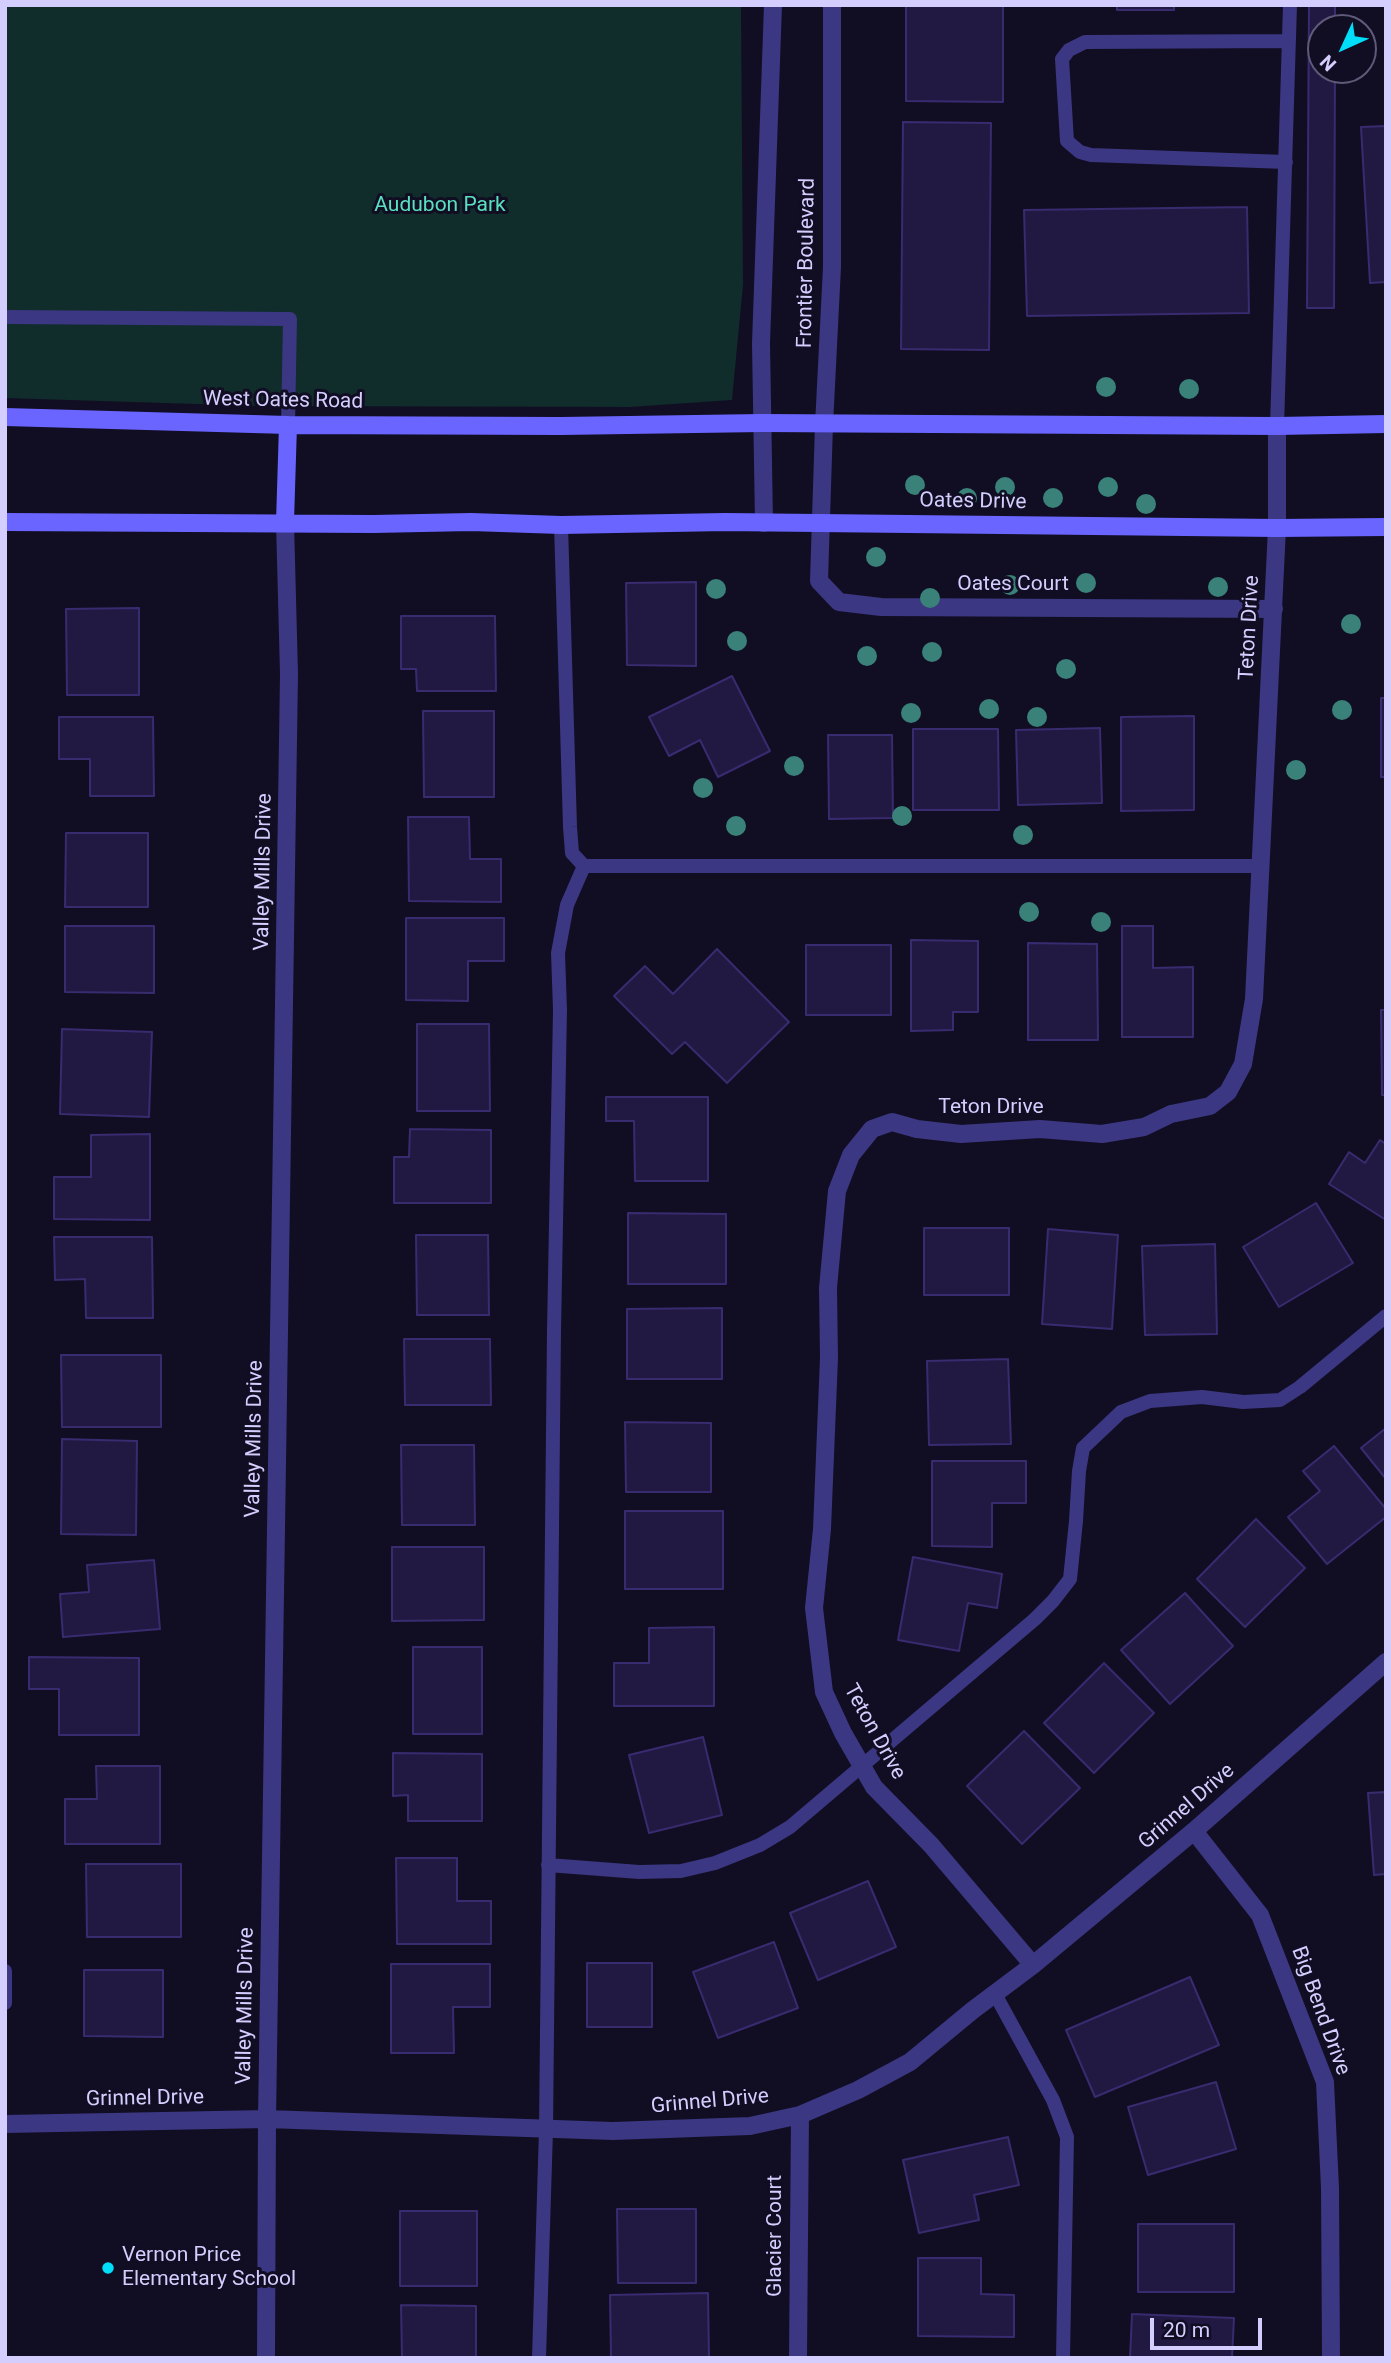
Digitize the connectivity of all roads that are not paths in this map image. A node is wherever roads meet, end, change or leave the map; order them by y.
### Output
1 (773, 5) edge
2 (832, 5) edge
3 (1290, 5) edge
4 (1289, 41) junction
5 (1286, 162) junction
6 (5, 317) edge
7 (5, 417) edge
8 (762, 423) junction
9 (1386, 424) edge
10 (288, 425) junction
11 (824, 425) junction
12 (1277, 426) junction
13 (5, 522) edge
14 (285, 522) junction
15 (764, 523) junction
16 (820, 523) junction
17 (561, 524) junction
18 (1386, 527) edge
19 (1278, 528) junction
20 (1274, 609) junction
21 (584, 866) junction
22 (1261, 866) junction
23 (1386, 1316) edge
24 (1386, 1662) edge
25 (861, 1765) junction
26 (1194, 1831) junction
27 (548, 1865) junction
28 (1033, 1965) junction
29 (5, 1971) edge
30 (995, 1994) junction
31 (5, 2003) edge
32 (800, 2115) junction
33 (267, 2119) junction
34 (5, 2124) edge
35 (546, 2130) junction
36 (266, 2358) edge
37 (539, 2358) edge
38 (798, 2358) edge
39 (1063, 2358) edge
40 (1331, 2358) edge

1 - 8 street, Frontier Boulevard
2 - 11 street, Frontier Boulevard
3 - 4 lane
4 - 5 lane
4 - 5 lane
5 - 12 lane
6 - 10 lane
7 - 10 main road, West Oates Road
8 - 10 main road, West Oates Road
8 - 11 main road
8 - 15 street, Frontier Boulevard
9 - 12 main road
10 - 14 main road
11 - 12 main road
11 - 16 street, Frontier Boulevard
12 - 19 street, Teton Drive
13 - 14 main road
14 - 17 main road
14 - 33 street, Valley Mills Drive
15 - 16 main road, Oates Drive
15 - 17 main road, Oates Drive
16 - 19 main road, Oates Drive
16 - 20 street, Oates Court
17 - 21 lane
18 - 19 main road, Oates Drive
19 - 20 street, Teton Drive
20 - 22 street, Teton Drive
21 - 22 lane
21 - 27 lane
22 - 25 street, Teton Drive
23 - 25 lane
24 - 26 street, Grinnel Drive
25 - 27 lane
25 - 28 street, Teton Drive
26 - 28 street, Grinnel Drive
26 - 40 street, Big Bend Drive
27 - 35 lane
28 - 30 street, Grinnel Drive
29 - 31 lane
30 - 32 street, Grinnel Drive
30 - 39 lane
32 - 35 street, Grinnel Drive
32 - 38 street, Glacier Court
33 - 34 street, Grinnel Drive
33 - 35 street, Grinnel Drive
33 - 36 street, Valley Mills Drive
35 - 37 lane

